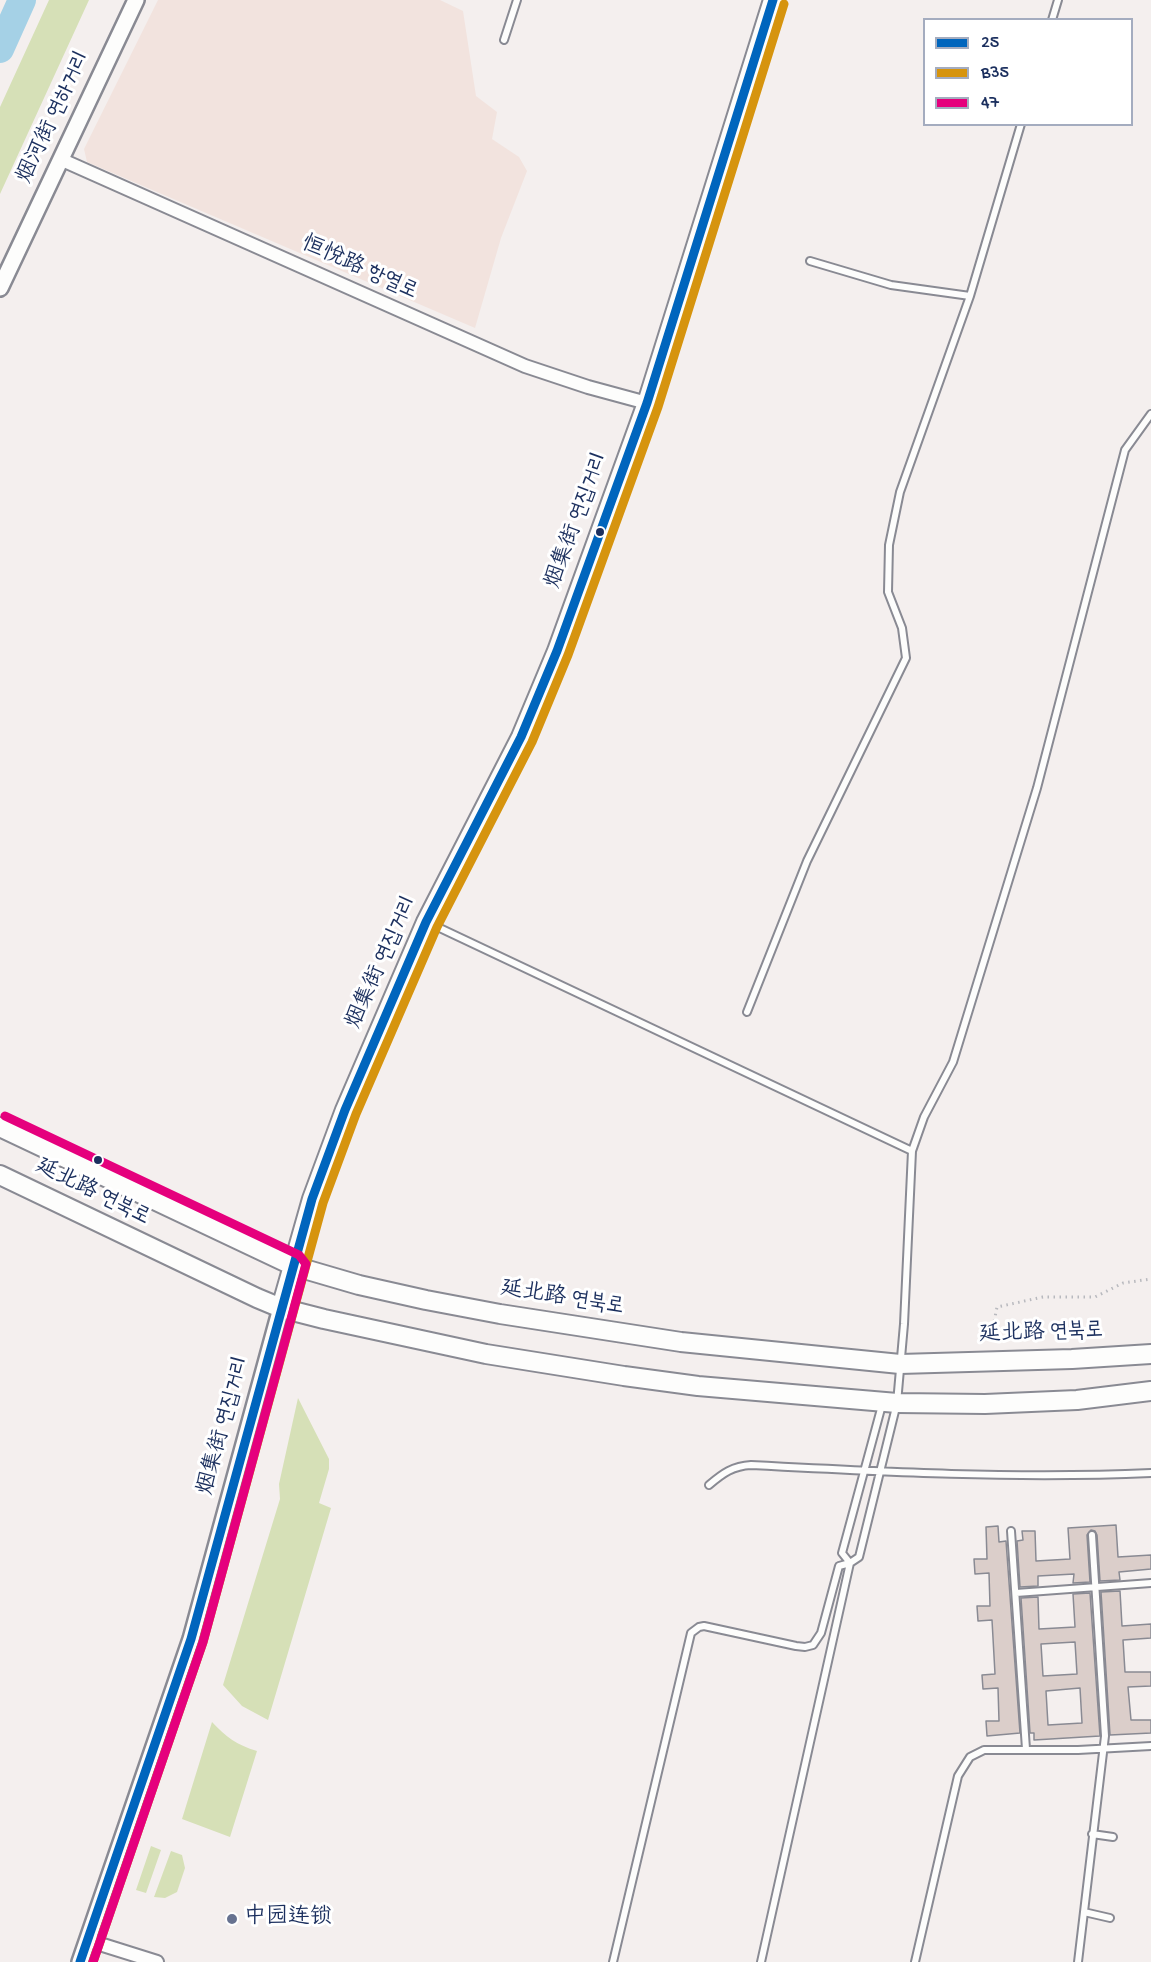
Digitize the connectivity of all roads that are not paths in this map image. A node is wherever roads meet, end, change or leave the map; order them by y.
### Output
1 (136, 0) edge
2 (517, 0) edge
3 (773, 0) edge
4 (1058, 0) edge
5 (1053, 18) edge
6 (504, 40) dead end
7 (1020, 126) edge
8 (60, 159) junction
9 (810, 261) dead end
10 (0, 288) edge
11 (970, 296) junction
12 (647, 403) junction
13 (1151, 414) edge
14 (426, 922) junction
15 (747, 1012) dead end
16 (0, 1127) edge
17 (912, 1151) junction
18 (0, 1174) edge
19 (294, 1266) junction
20 (281, 1308) junction
21 (1151, 1354) edge
22 (900, 1364) junction
23 (1151, 1391) edge
24 (890, 1402) junction
25 (864, 1471) junction
26 (880, 1471) junction
27 (1151, 1473) edge
28 (709, 1485) dead end
29 (1011, 1531) dead end
30 (1092, 1534) dead end
31 (850, 1563) junction
32 (1151, 1584) edge
33 (1096, 1587) junction
34 (1016, 1593) junction
35 (1151, 1746) edge
36 (1026, 1749) junction
37 (1102, 1749) junction
38 (1092, 1834) junction
39 (1113, 1837) dead end
40 (1084, 1912) junction
41 (1110, 1918) dead end
42 (87, 1940) junction
43 (80, 1962) edge
44 (157, 1962) edge
45 (613, 1962) edge
46 (760, 1962) edge
47 (915, 1962) edge
48 (1078, 1962) edge

1 - 8 street, 烟河街 연하거리
2 - 6 lane
3 - 12 main road, 烟集街 연집거리
4 - 5 lane
7 - 11 lane
8 - 10 street, 烟河街 연하거리
8 - 12 street, 恒悦路 항열로
9 - 11 lane
11 - 15 lane
12 - 14 main road, 烟集街 연집거리
13 - 17 lane
14 - 17 lane
14 - 19 main road, 烟集街 연집거리
16 - 19 main road, 延北路 연북로
17 - 22 lane
18 - 20 main road, 延北路 연북로
19 - 20 main road, 烟集街 연집거리
19 - 22 main road, 延北路 연북로
20 - 24 main road, 延北路 연북로
20 - 42 street, 烟集街 연집거리
21 - 22 main road, 延北路 연북로
22 - 24 lane
23 - 24 main road, 延北路 연북로
24 - 25 lane
24 - 26 lane
25 - 26 lane
25 - 28 lane
25 - 31 lane
26 - 27 lane
26 - 31 lane
29 - 34 lane
30 - 33 lane
31 - 45 lane
31 - 46 lane
32 - 33 lane
33 - 34 lane
33 - 37 lane
34 - 36 lane
35 - 37 lane
36 - 37 lane
36 - 47 lane
37 - 38 lane
38 - 39 lane
38 - 40 lane
40 - 41 lane
40 - 48 lane
42 - 43 street, 烟集街 연집거리
42 - 44 street

